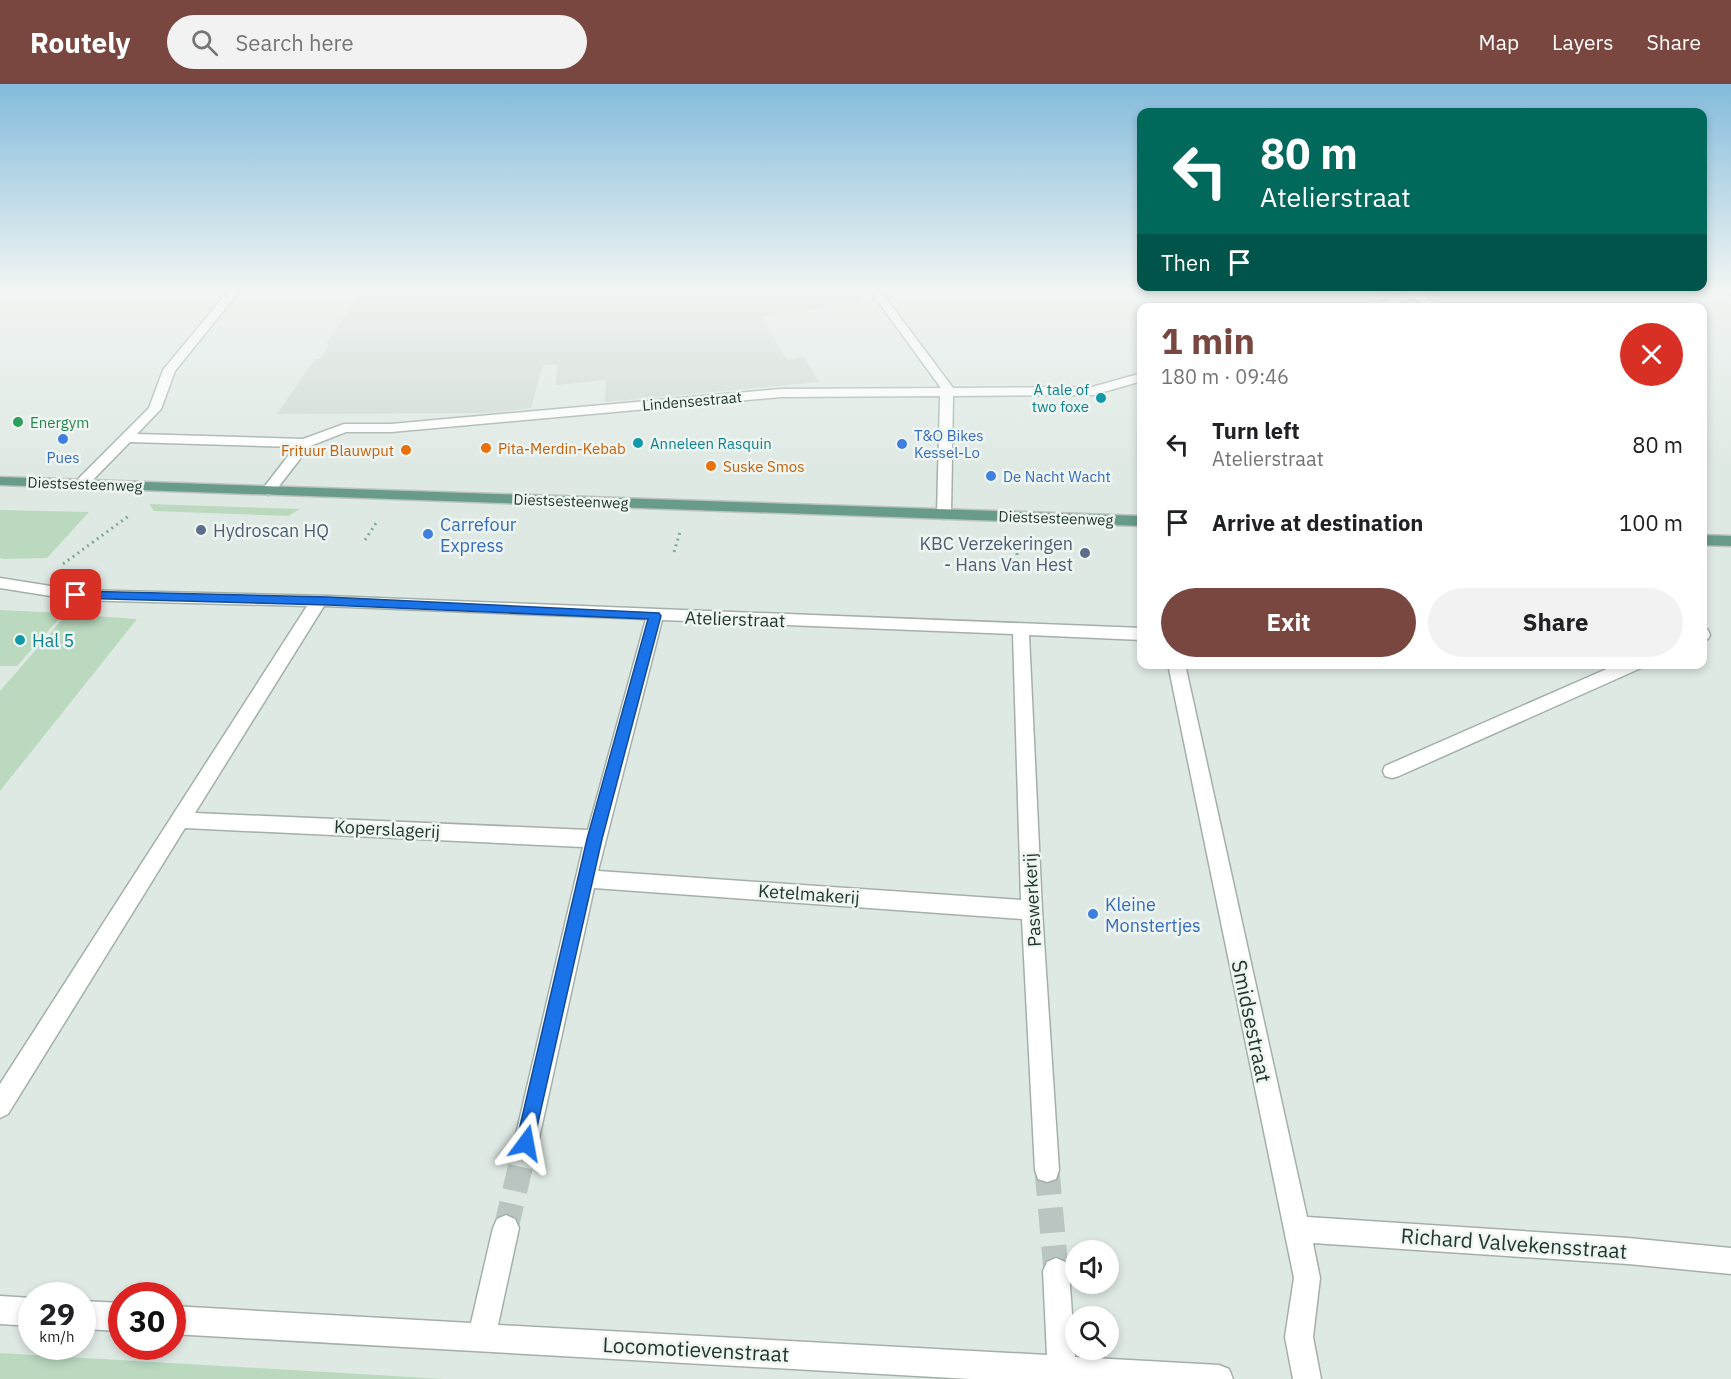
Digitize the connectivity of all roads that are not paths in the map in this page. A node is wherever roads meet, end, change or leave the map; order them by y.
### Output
1 (186, 349) edge
2 (921, 349) edge
3 (1137, 379) edge
4 (947, 393) junction
5 (126, 438) junction
6 (305, 443) junction
7 (0, 481) edge
8 (81, 484) junction
9 (268, 491) junction
10 (944, 514) junction
11 (1137, 521) edge
12 (1707, 540) edge
13 (1731, 541) edge
14 (0, 583) edge
15 (320, 601) junction
16 (655, 616) junction
17 (1021, 629) junction
18 (1137, 634) edge
19 (1177, 669) edge
20 (1624, 669) edge
21 (1392, 771) dead end
22 (180, 820) junction
23 (595, 839) junction
24 (586, 879) junction
25 (1032, 910) junction
26 (0, 1106) edge
27 (526, 1143) tunnel mouth
28 (1047, 1170) tunnel mouth
29 (506, 1228) tunnel mouth
30 (1296, 1229) junction
31 (1731, 1261) edge
32 (1056, 1272) tunnel mouth
33 (0, 1310) edge
34 (18, 1311) edge
35 (186, 1321) edge
36 (482, 1337) junction
37 (1062, 1370) junction
38 (1219, 1379) edge
39 (1307, 1379) edge

1 - 5 street
2 - 4 street
3 - 4 street, Lindensestraat
4 - 6 street, Lindensestraat
4 - 10 street
5 - 6 street
5 - 8 street
6 - 9 street
7 - 8 main road, Diestsesteenweg
8 - 9 main road, Diestsesteenweg
9 - 10 main road, Diestsesteenweg
10 - 11 main road, Diestsesteenweg
12 - 13 main road
14 - 15 street, Atelierstraat
15 - 16 street, Atelierstraat
15 - 22 street
16 - 17 street, Atelierstraat
16 - 23 street
17 - 18 street, Atelierstraat
17 - 25 street, Paswerkerij
19 - 30 street, Smidsestraat
20 - 21 street
22 - 23 street, Koperslagerij
22 - 26 street
23 - 24 street
24 - 25 street, Ketelmakerij
24 - 27 street
25 - 28 street, Paswerkerij
29 - 36 street
30 - 31 street, Richard Valvekensstraat
30 - 39 street, Smidsestraat
32 - 37 street
33 - 34 street
35 - 36 street, Locomotievenstraat
36 - 37 street, Locomotievenstraat
37 - 38 street, Locomotievenstraat

